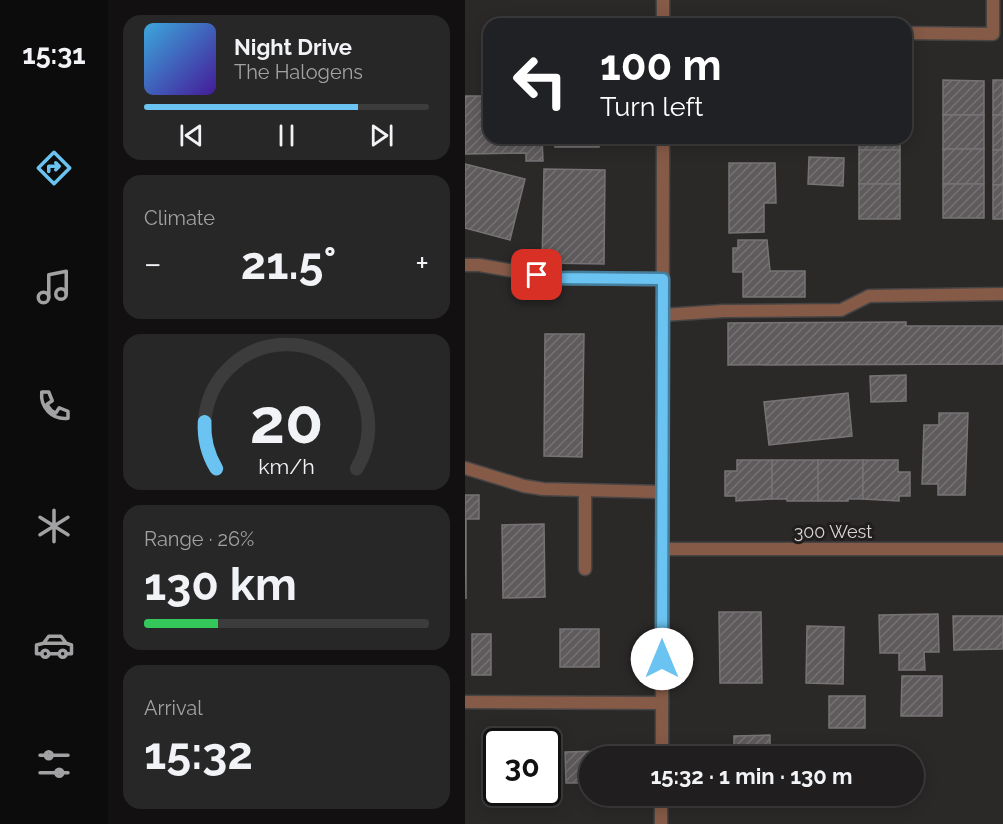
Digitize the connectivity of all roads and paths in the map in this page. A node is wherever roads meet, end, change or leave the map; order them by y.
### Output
1 (663, 0) edge
2 (993, 0) edge
3 (663, 18) edge
4 (912, 33) edge
5 (998, 34) edge
6 (663, 144) edge
7 (465, 265) edge
8 (663, 279) junction
9 (1003, 294) edge
10 (663, 315) junction
11 (465, 468) edge
12 (585, 491) junction
13 (662, 492) junction
14 (662, 549) junction
15 (1003, 549) edge
16 (585, 569) dead end
17 (465, 702) edge
18 (662, 703) junction
19 (662, 746) edge
20 (661, 806) edge
21 (661, 824) edge

1 - 3 street
2 - 5 street
4 - 5 street
6 - 8 street
7 - 8 street
8 - 10 street
9 - 10 street
10 - 13 street
11 - 12 street
12 - 13 street
12 - 16 street
13 - 14 street
14 - 15 street, 300 West
14 - 18 street
17 - 18 street
18 - 19 street
20 - 21 street

